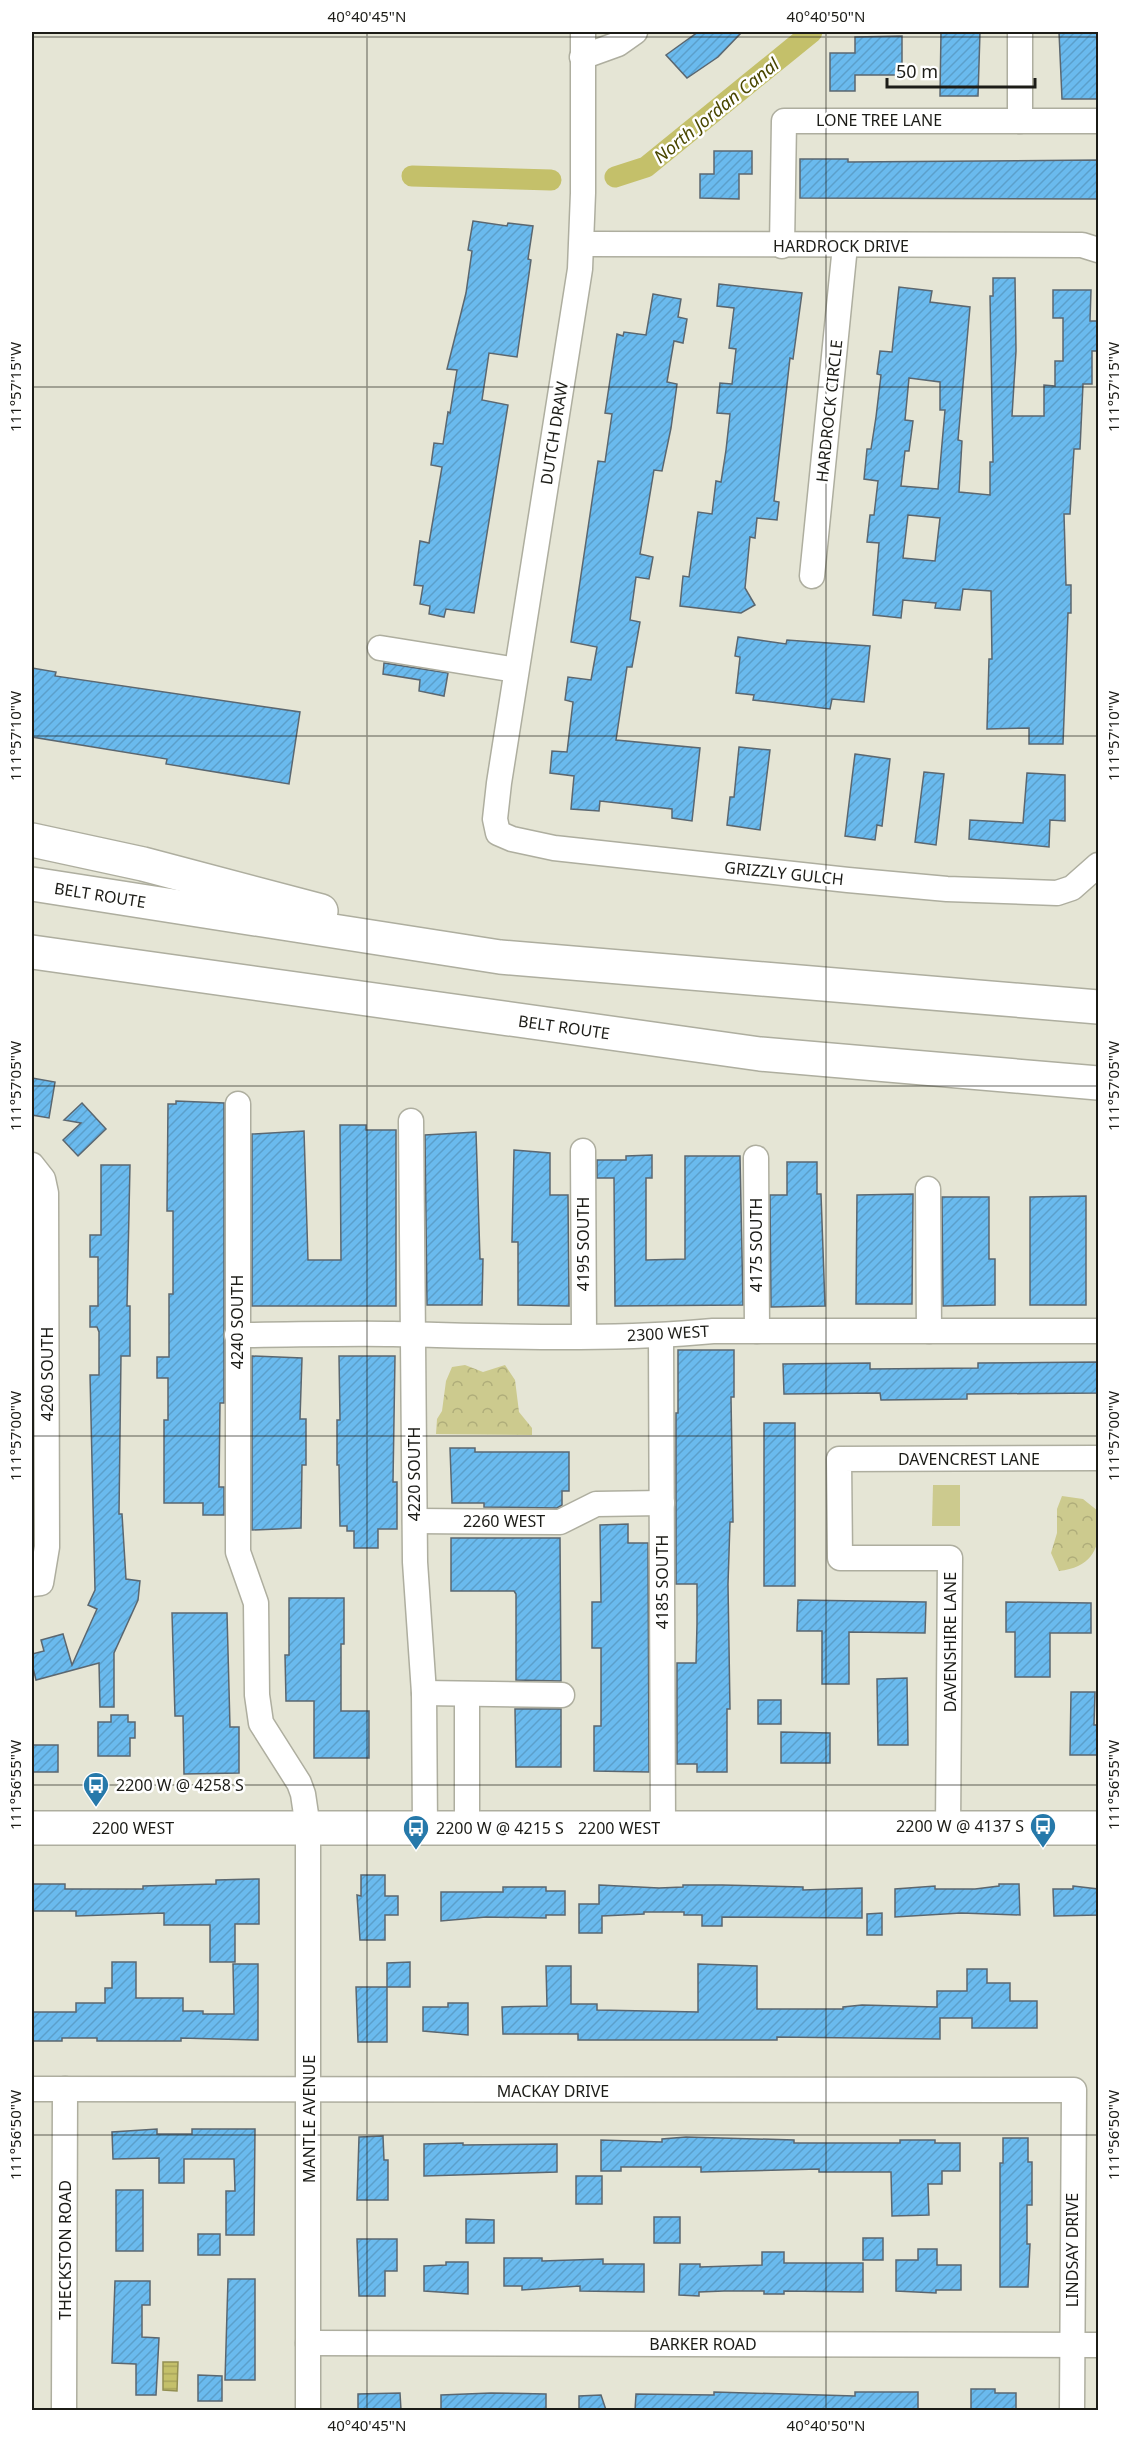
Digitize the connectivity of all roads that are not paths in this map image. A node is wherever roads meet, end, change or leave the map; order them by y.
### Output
1 (583, 32) edge
2 (635, 32) edge
3 (1020, 32) edge
4 (582, 57) junction
5 (1020, 121) junction
6 (1098, 121) edge
7 (583, 244) junction
8 (782, 246) junction
9 (845, 246) junction
10 (1098, 250) edge
11 (812, 576) dead end
12 (380, 648) dead end
13 (516, 670) junction
14 (498, 833) joint
15 (32, 840) edge
16 (1098, 865) edge
17 (32, 884) edge
18 (32, 952) edge
19 (500, 957) junction
20 (1098, 1007) edge
21 (1098, 1083) edge
22 (238, 1104) dead end
23 (411, 1120) dead end
24 (583, 1151) dead end
25 (756, 1158) dead end
26 (33, 1166) edge
27 (928, 1189) dead end
28 (757, 1331) junction
29 (928, 1331) junction
30 (1098, 1331) edge
31 (237, 1335) junction
32 (414, 1336) junction
33 (584, 1336) junction
34 (661, 1336) junction
35 (1098, 1458) edge
36 (839, 1459) joint
37 (662, 1503) junction
38 (415, 1521) junction
39 (36, 1584) edge
40 (424, 1693) junction
41 (467, 1694) junction
42 (562, 1695) dead end
43 (32, 1828) edge
44 (308, 1828) junction
45 (424, 1828) junction
46 (466, 1828) junction
47 (663, 1828) junction
48 (948, 1828) junction
49 (1098, 1828) edge
50 (32, 2089) edge
51 (65, 2089) junction
52 (1074, 2090) joint
53 (309, 2091) junction
54 (308, 2343) junction
55 (1072, 2345) junction
56 (1098, 2345) edge
57 (64, 2410) edge
58 (308, 2410) edge
59 (1072, 2410) edge

1 - 4 street, DUTCH DRAW
2 - 4 street
3 - 5 street
4 - 7 street, DUTCH DRAW
5 - 6 street, LONE TREE LANE
5 - 8 street, LONE TREE LANE
7 - 8 street, HARDROCK DRIVE
7 - 13 street, DUTCH DRAW
8 - 9 street, HARDROCK DRIVE
9 - 10 street, HARDROCK DRIVE
9 - 11 street, HARDROCK CIRCLE
12 - 13 street
13 - 14 street, DUTCH DRAW
14 - 16 street, GRIZZLY GULCH
15 - 19 main road
17 - 19 main road, BELT ROUTE
18 - 21 main road, BELT ROUTE
19 - 20 main road, BELT ROUTE
22 - 31 street, 4240 SOUTH
23 - 32 street, 4220 SOUTH
24 - 33 street, 4195 SOUTH
25 - 28 street, 4175 SOUTH
26 - 39 street, 4260 SOUTH
27 - 29 street
28 - 29 street, 2300 WEST
28 - 34 street, 2300 WEST
29 - 30 street, 2300 WEST
31 - 32 street, 2300 WEST
31 - 44 street, 4240 SOUTH
32 - 33 street, 2300 WEST
32 - 38 street, 4220 SOUTH
33 - 34 street, 2300 WEST
34 - 37 street, 4185 SOUTH
35 - 36 street, DAVENCREST LANE
36 - 48 street, DAVENSHIRE LANE
37 - 38 street, 2260 WEST
37 - 47 street, 4185 SOUTH
38 - 40 street, 4220 SOUTH
40 - 41 street
40 - 45 street, 4220 SOUTH
41 - 42 street
41 - 46 street
43 - 44 main road, 2200 WEST
44 - 45 main road, 2200 WEST
44 - 53 street, MANTLE AVENUE
45 - 46 main road, 2200 WEST
46 - 47 main road, 2200 WEST
47 - 48 main road, 2200 WEST
48 - 49 main road, 2200 WEST
50 - 51 street, MACKAY DRIVE
51 - 53 street, MACKAY DRIVE
51 - 57 street, THECKSTON ROAD
52 - 53 street, MACKAY DRIVE
52 - 55 street, LINDSAY DRIVE
53 - 54 street, MANTLE AVENUE
54 - 55 street, BARKER ROAD
54 - 58 street, MANTLE AVENUE
55 - 56 street, BARKER ROAD
55 - 59 street, LINDSAY DRIVE

